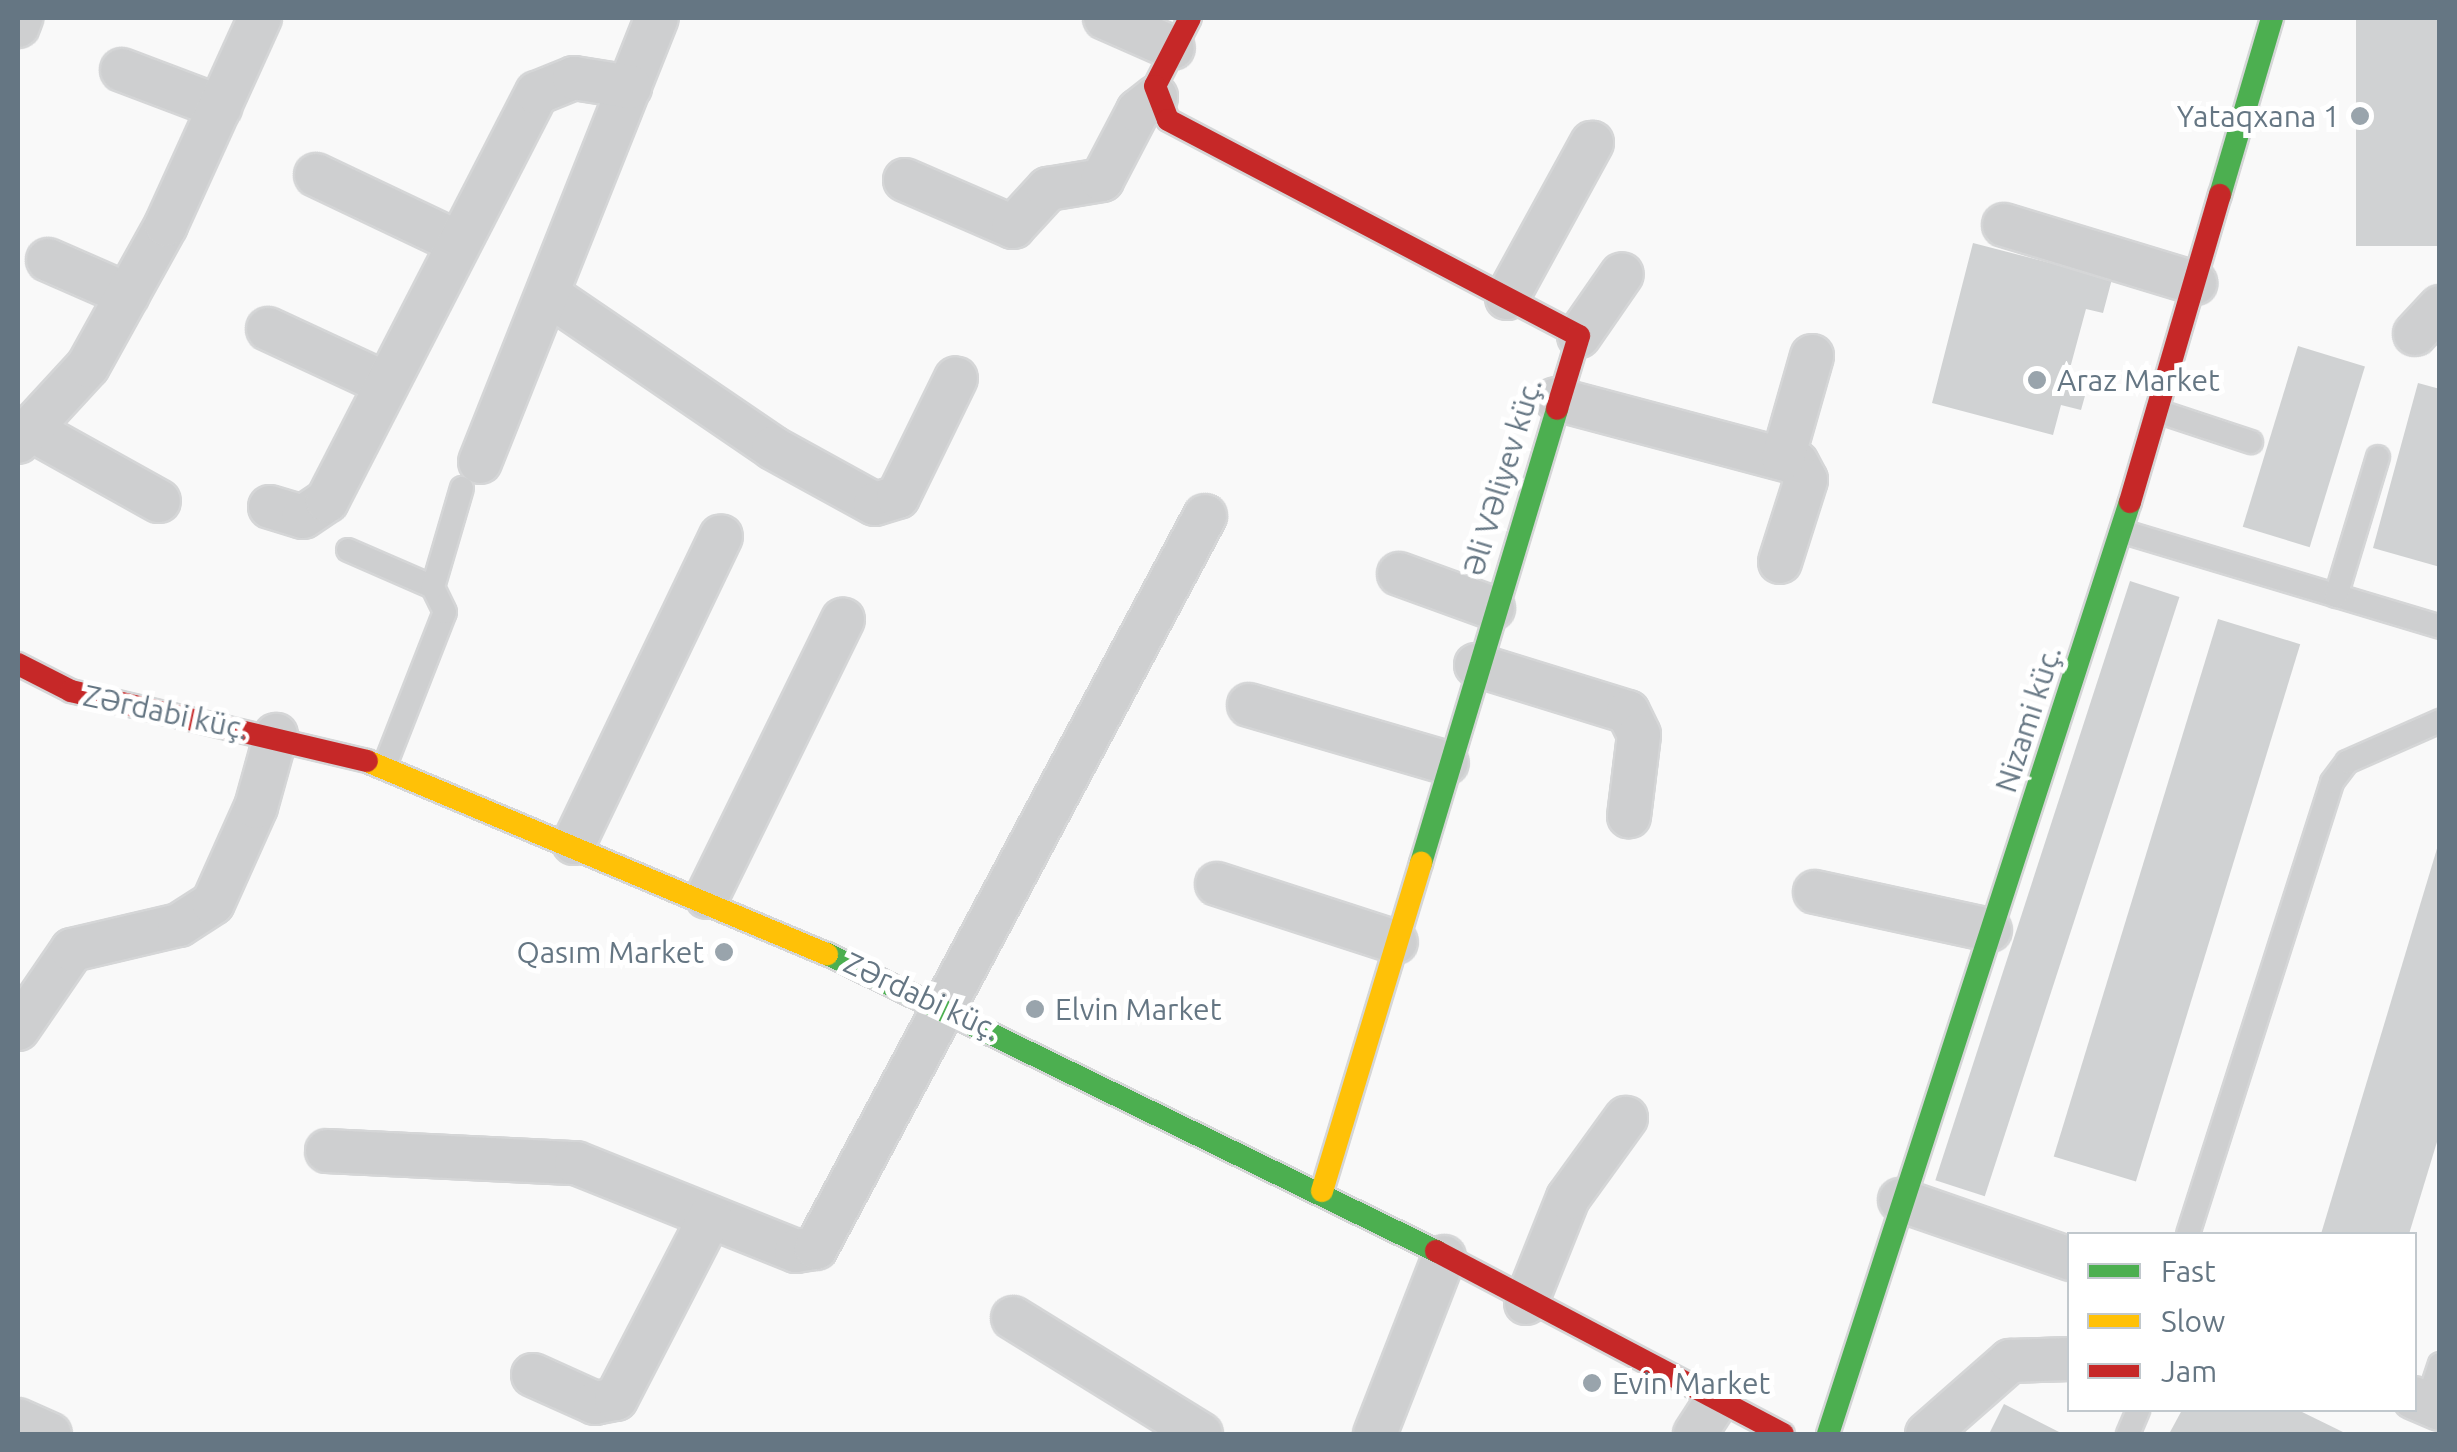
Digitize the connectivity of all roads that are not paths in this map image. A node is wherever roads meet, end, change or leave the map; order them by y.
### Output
1 (21, 18) edge
2 (260, 18) edge
3 (656, 18) edge
4 (1105, 18) edge
5 (2272, 18) edge
6 (18, 26) edge
7 (1182, 33) edge
8 (122, 70) dead end
9 (630, 87) junction
10 (1156, 97) junction
11 (220, 107) junction
12 (1592, 143) dead end
13 (316, 175) dead end
14 (906, 180) dead end
15 (2004, 225) dead end
16 (458, 242) junction
17 (48, 260) dead end
18 (1622, 274) dead end
19 (2195, 282) junction
20 (128, 295) junction
21 (549, 296) junction
22 (1508, 298) junction
23 (268, 329) dead end
24 (1579, 336) junction
25 (1812, 356) dead end
26 (956, 378) dead end
27 (382, 382) junction
28 (1556, 399) junction
29 (2157, 411) junction
30 (25, 436) edge
31 (2251, 442) dead end
32 (2378, 457) dead end
33 (1783, 458) junction
34 (471, 475) joint
35 (159, 502) dead end
36 (270, 507) dead end
37 (1205, 516) dead end
38 (2120, 531) junction
39 (721, 536) dead end
40 (348, 550) dead end
41 (1780, 562) dead end
42 (1399, 574) dead end
43 (434, 587) junction
44 (2336, 596) junction
45 (1493, 608) junction
46 (844, 619) dead end
47 (2440, 627) edge
48 (18, 664) edge
49 (1476, 665) junction
50 (1248, 705) dead end
51 (2440, 721) edge
52 (276, 736) junction
53 (1447, 764) junction
54 (385, 766) junction
55 (1629, 816) dead end
56 (574, 842) junction
57 (1217, 884) dead end
58 (1815, 892) dead end
59 (707, 897) junction
60 (1990, 930) junction
61 (1396, 942) junction
62 (947, 1007) junction
63 (18, 1029) edge
64 (1626, 1118) dead end
65 (327, 1151) dead end
66 (1322, 1192) junction
67 (1900, 1200) junction
68 (710, 1217) junction
69 (2189, 1232) edge
70 (1444, 1257) junction
71 (2067, 1258) edge
72 (1526, 1303) junction
73 (1013, 1318) dead end
74 (2067, 1359) edge
75 (533, 1375) dead end
76 (18, 1420) edge
77 (1704, 1420) edge
78 (50, 1434) edge
79 (1201, 1434) edge
80 (1375, 1434) edge
81 (1783, 1434) edge
82 (1828, 1434) edge
83 (1927, 1434) edge

1 - 6 street
2 - 11 street
3 - 9 street
4 - 7 street
5 - 19 street, Nizami küç.
7 - 10 street
8 - 11 street
9 - 16 street
9 - 21 street
10 - 14 street
10 - 22 street
11 - 20 street
12 - 22 street
13 - 16 street
15 - 19 street
16 - 27 street
17 - 20 street
18 - 24 street
19 - 29 street, Nizami küç.
20 - 30 street
21 - 26 street
21 - 34 street
22 - 24 street
23 - 27 street
24 - 28 street, Əli Vəliyev küç.
25 - 33 street
27 - 36 street
28 - 33 street
28 - 45 street, Əli Vəliyev küç.
29 - 31 lane
29 - 38 street, Nizami küç.
30 - 35 street
32 - 44 lane
33 - 41 street
34 - 43 lane
37 - 62 street
38 - 44 lane
38 - 60 street, Nizami küç.
39 - 56 street
40 - 43 lane
42 - 45 street
43 - 54 lane
44 - 47 lane
45 - 49 street, Əli Vəliyev küç.
46 - 59 street
48 - 52 street, Zərdabi küç.
49 - 53 street, Əli Vəliyev küç.
49 - 55 street
50 - 53 street
51 - 69 lane
52 - 54 street, Zərdabi küç.
52 - 63 street
53 - 61 street, Əli Vəliyev küç.
54 - 56 street, Zərdabi küç.
56 - 59 street, Zərdabi küç.
57 - 61 street
58 - 60 street
59 - 62 street, Zərdabi küç.
60 - 67 street, Nizami küç.
61 - 66 street, Əli Vəliyev küç.
62 - 66 street, Zərdabi küç.
62 - 68 street
64 - 72 street
65 - 68 street
66 - 70 street, Zərdabi küç.
67 - 71 street
67 - 82 street, Nizami küç.
68 - 75 street
70 - 72 street, Zərdabi küç.
70 - 80 street
72 - 77 street, Zərdabi küç.
73 - 79 street
74 - 83 street
76 - 78 street
77 - 81 street, Zərdabi küç.

